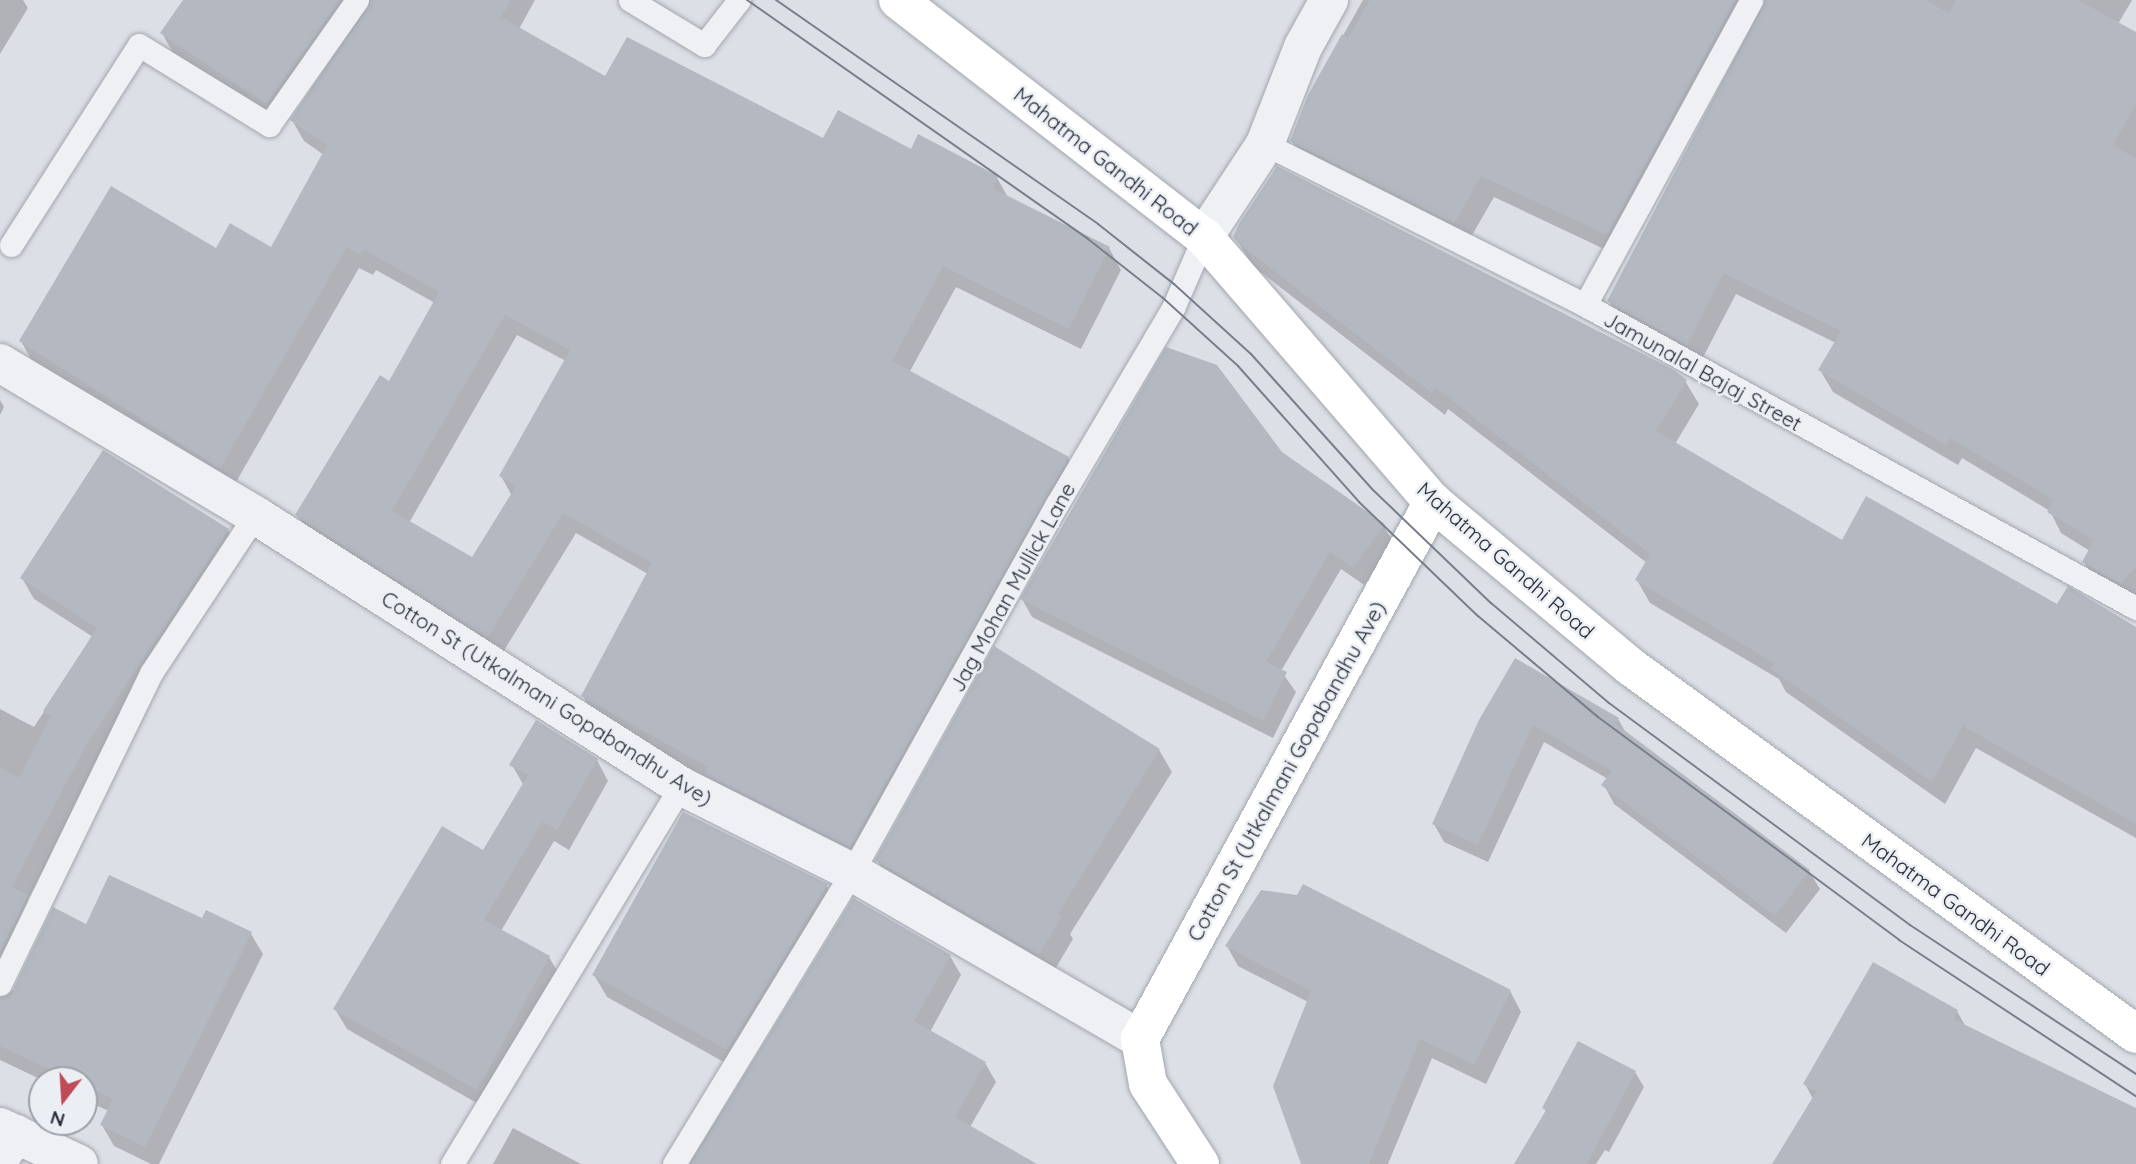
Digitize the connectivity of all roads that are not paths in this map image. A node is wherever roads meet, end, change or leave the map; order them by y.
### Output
1 (357, 0) edge
2 (630, 0) edge
3 (739, 0) edge
4 (898, 0) edge
5 (1329, 0) edge
6 (1751, 0) edge
7 (1265, 144) junction
8 (1204, 237) junction
9 (11, 245) dead end
10 (1585, 306) junction
11 (0, 363) edge
12 (1433, 502) junction
13 (255, 514) junction
14 (2136, 608) edge
15 (681, 786) junction
16 (852, 872) junction
17 (0, 984) edge
18 (2136, 1034) edge
19 (1140, 1039) junction
20 (5, 1139) edge
21 (79, 1164) edge
22 (452, 1164) edge
23 (674, 1164) edge
24 (1200, 1164) edge

1 - 9 lane
2 - 3 lane
4 - 8 main road, Mahatma Gandhi Road
5 - 7 street, Jag Mohan Mullick Lane
6 - 10 lane
7 - 8 street, Jag Mohan Mullick Lane
7 - 10 lane, Jamunalal Bajaj Street
8 - 12 main road, Mahatma Gandhi Road
8 - 16 lane, Jag Mohan Mullick Lane
10 - 14 lane, Jamunalal Bajaj Street
11 - 13 street, Cotton St (Utkalmani Gopabandhu Ave)
12 - 18 main road, Mahatma Gandhi Road
12 - 19 main road, Cotton St (Utkalmani Gopabandhu Ave)
13 - 15 street, Cotton St (Utkalmani Gopabandhu Ave)
13 - 17 lane
15 - 16 street, Cotton St (Utkalmani Gopabandhu Ave)
15 - 22 lane
16 - 19 street, Cotton St (Utkalmani Gopabandhu Ave)
16 - 23 lane, Jag Mohan Mullick Lane
19 - 24 main road
20 - 21 street

